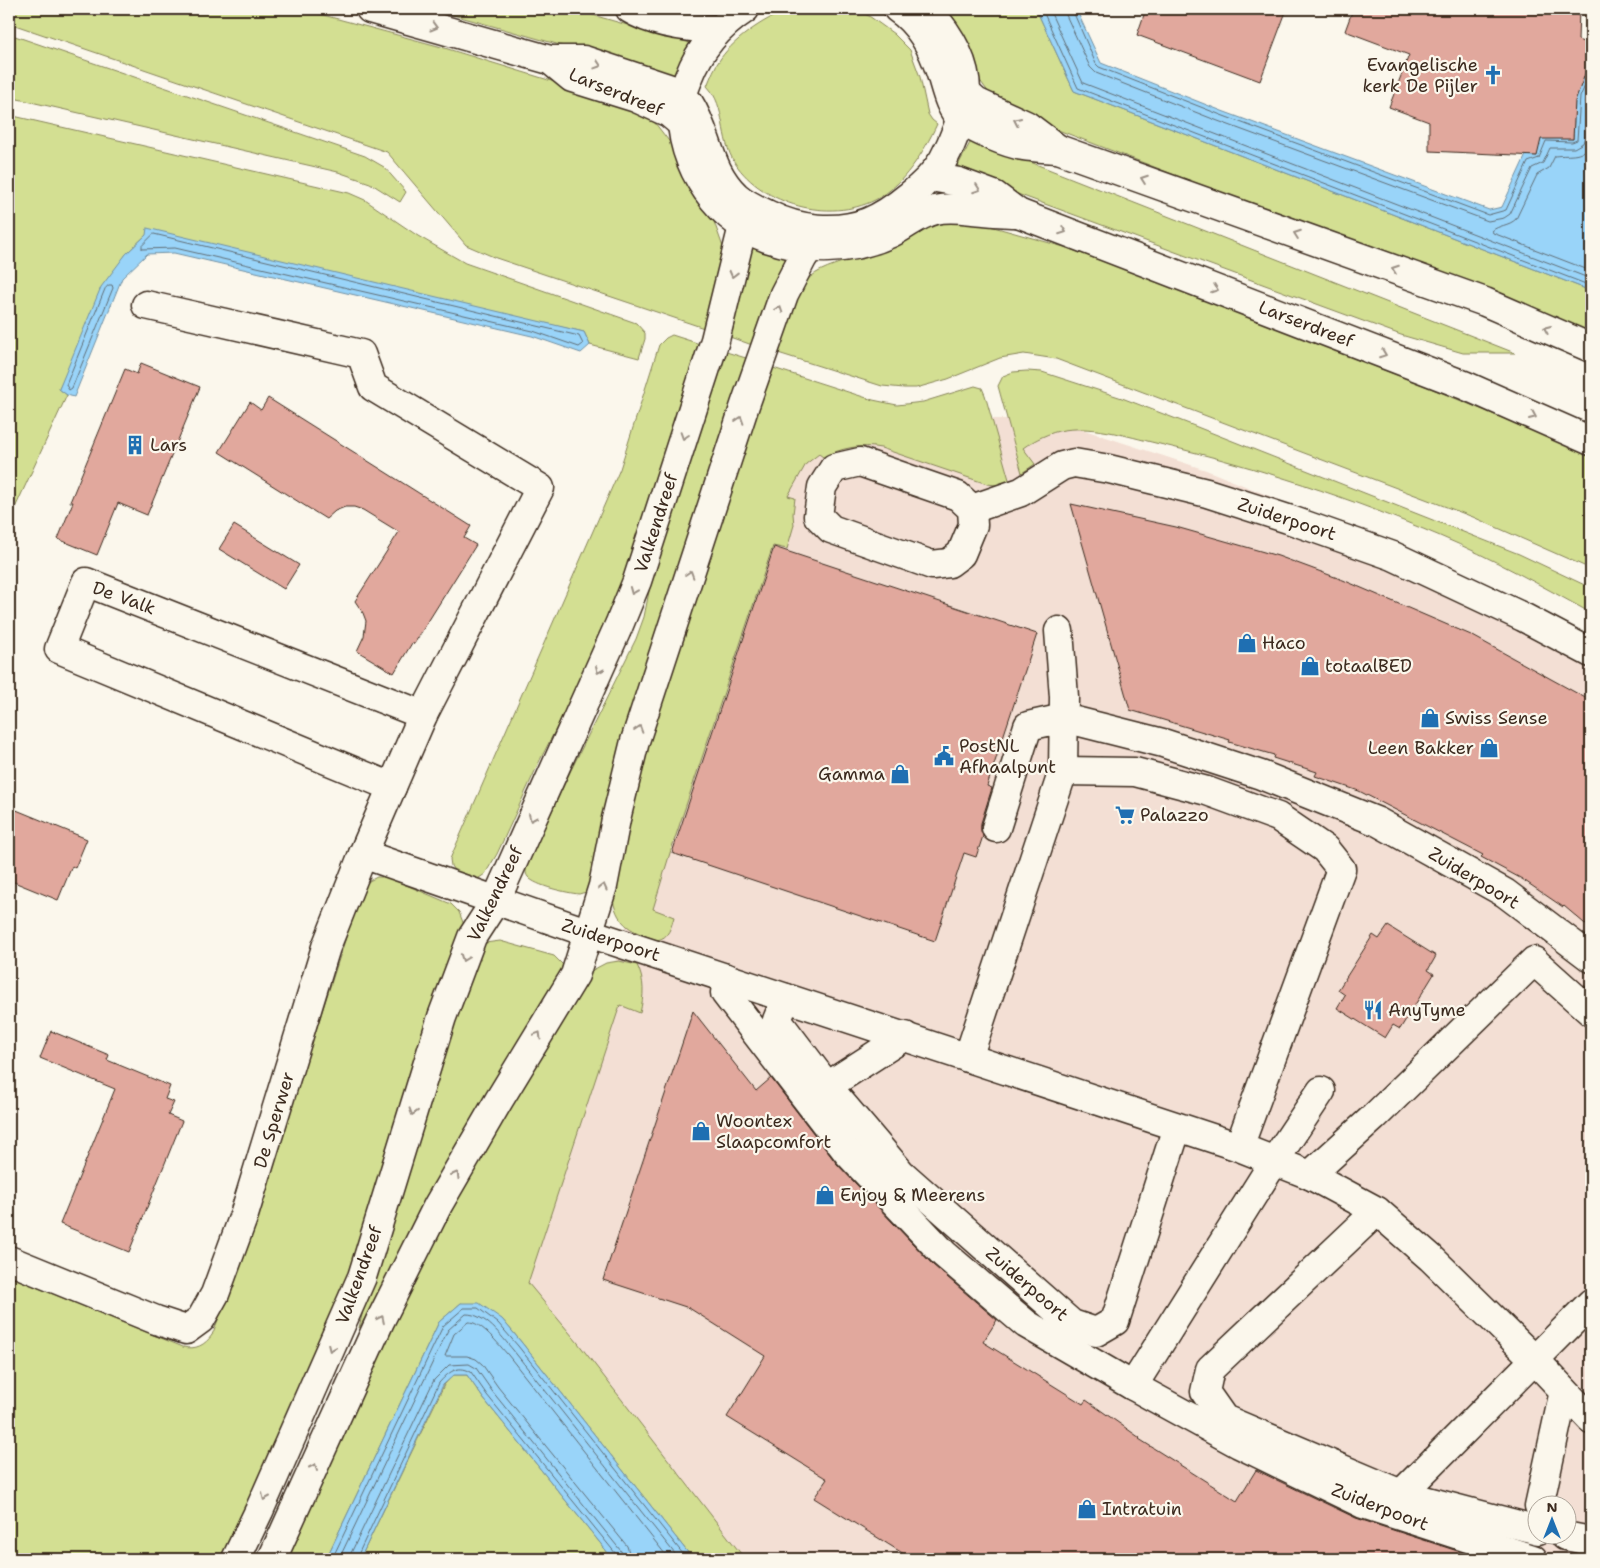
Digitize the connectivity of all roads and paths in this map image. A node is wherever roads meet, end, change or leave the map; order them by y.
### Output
1 (370, 9) edge
2 (630, 9) edge
3 (746, 9) edge
4 (898, 9) edge
5 (927, 9) edge
6 (719, 29) junction
7 (550, 60) junction
8 (683, 93) junction
9 (963, 106) junction
10 (682, 124) junction
11 (931, 177) junction
12 (1018, 213) junction
13 (743, 226) junction
14 (814, 238) junction
15 (146, 306) dead end
16 (1591, 348) edge
17 (1591, 442) edge
18 (972, 509) junction
19 (1059, 631) dead end
20 (1591, 654) edge
21 (423, 715) junction
22 (1064, 718) junction
23 (1063, 771) junction
24 (392, 787) junction
25 (996, 828) dead end
26 (363, 854) junction
27 (496, 900) junction
28 (589, 934) junction
29 (1591, 958) edge
30 (728, 978) junction
31 (786, 998) junction
32 (1591, 1012) edge
33 (904, 1036) junction
34 (968, 1058) junction
35 (1321, 1091) dead end
36 (817, 1093) junction
37 (1177, 1127) junction
38 (1239, 1147) junction
39 (1275, 1160) junction
40 (1310, 1175) junction
41 (1377, 1211) junction
42 (9, 1260) edge
43 (1591, 1303) edge
44 (1534, 1359) junction
45 (1134, 1386) junction
46 (1564, 1391) junction
47 (1591, 1419) edge
48 (1401, 1494) junction
49 (1542, 1496) edge
50 (1528, 1517) edge
51 (1578, 1538) edge
52 (1591, 1541) edge
53 (1530, 1558) edge
54 (236, 1559) edge
55 (272, 1559) edge

1 -> 7 street, Larserdreef
2 - 6 street
3 - 6 street
4 - 9 street
5 - 9 street
6 - 8 street
7 -> 8 street, Larserdreef
7 - 10 street, Larserdreef
8 - 10 street
8 - 14 street
9 - 11 street
16 -> 9 street
10 - 13 street
11 -> 12 street, Larserdreef
11 - 14 street
12 - 14 street, Larserdreef
12 -> 17 street, Larserdreef
13 - 14 street
13 -> 27 street, Valkendreef
28 -> 14 street, Valkendreef
15 - 21 street
18 - 18 street
18 - 20 street, Zuiderpoort
19 - 22 street
21 - 24 street
21 - 24 street, De Valk
22 - 23 street
22 - 25 street, Zuiderpoort
22 - 29 street, Zuiderpoort
23 - 34 street
23 - 38 street
24 - 26 street
26 - 27 street
26 - 42 street, De Sperwer
27 - 28 street, Zuiderpoort
27 -> 54 street, Valkendreef
28 - 30 street, Zuiderpoort
55 -> 28 street, Valkendreef
30 - 31 street, Zuiderpoort
30 - 36 street, Zuiderpoort
31 - 33 street, Zuiderpoort
31 - 36 street, Zuiderpoort
32 - 40 street
33 - 34 street, Zuiderpoort
33 - 36 street
34 - 37 street, Zuiderpoort
35 - 39 street
36 - 37 street, Zuiderpoort
36 - 45 street, Zuiderpoort
37 - 38 street, Zuiderpoort
38 - 39 street, Zuiderpoort
39 - 40 street, Zuiderpoort
39 - 45 street
40 - 41 street, Zuiderpoort
41 - 44 street, Zuiderpoort
41 - 48 street, Zuiderpoort
43 - 44 street
44 - 46 street, Zuiderpoort
44 - 48 street, Zuiderpoort
45 - 53 street, Zuiderpoort
46 - 47 street, Zuiderpoort
46 - 49 street, Zuiderpoort
48 - 50 street, Zuiderpoort
51 - 52 street

